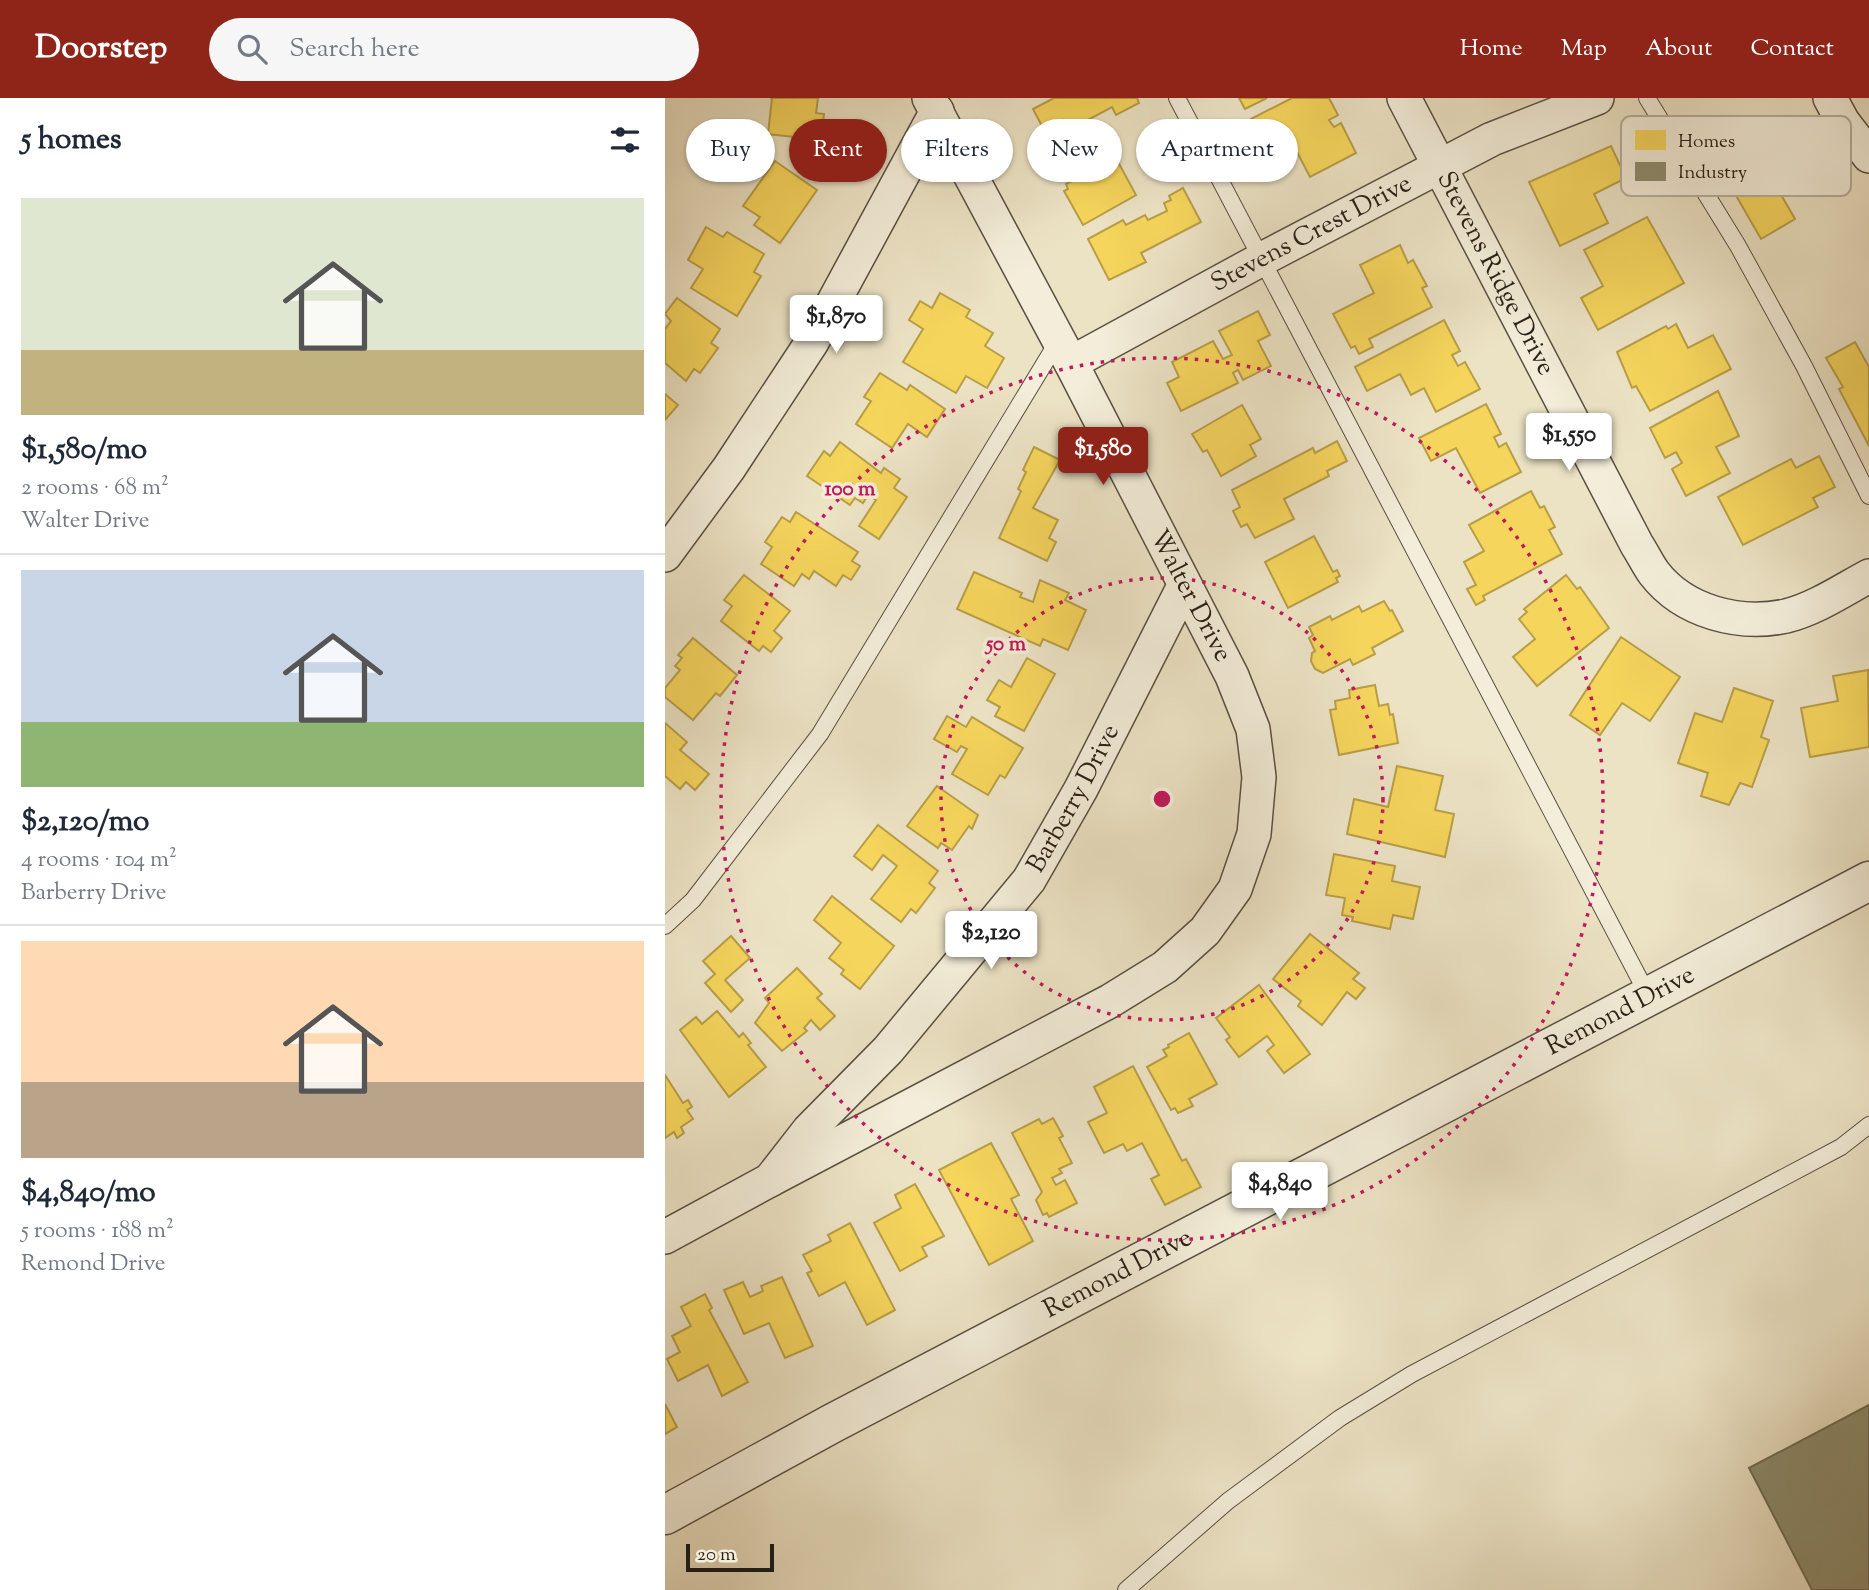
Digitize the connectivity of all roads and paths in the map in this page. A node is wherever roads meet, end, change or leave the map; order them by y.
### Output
1 (1177, 98) edge
2 (1403, 98) edge
3 (1597, 98) edge
4 (1647, 98) edge
5 (1830, 98) edge
6 (933, 105) edge
7 (1658, 116) edge
8 (1840, 116) edge
9 (1851, 132) edge
10 (1869, 156) edge
11 (1440, 167) junction
12 (1707, 196) edge
13 (1262, 258) junction
14 (1065, 352) junction
15 (1869, 496) edge
16 (665, 555) edge
17 (1869, 576) edge
18 (1184, 586) junction
19 (1869, 881) edge
20 (1235, 889) joint
21 (665, 926) edge
22 (1649, 997) junction
23 (1869, 1125) edge
24 (770, 1180) junction
25 (665, 1237) edge
26 (665, 1515) edge
27 (1126, 1590) edge

1 - 13 lane
2 - 11 street, Stevens Ridge Drive
3 - 11 street, Stevens Crest Drive
4 - 7 lane
5 - 8 street
6 - 14 street, Walter Drive
6 - 16 street
9 - 10 street
11 - 13 street, Stevens Crest Drive
11 - 17 street, Stevens Ridge Drive
12 - 15 lane
13 - 14 street, Stevens Crest Drive
13 - 22 lane
14 - 18 street, Walter Drive
14 - 21 lane
18 - 20 street, Walter Drive
18 - 24 street, Barberry Drive
19 - 22 street, Remond Drive
20 - 24 street, Barberry Drive
22 - 26 street, Remond Drive
23 - 27 lane
24 - 25 street, Barberry Drive

